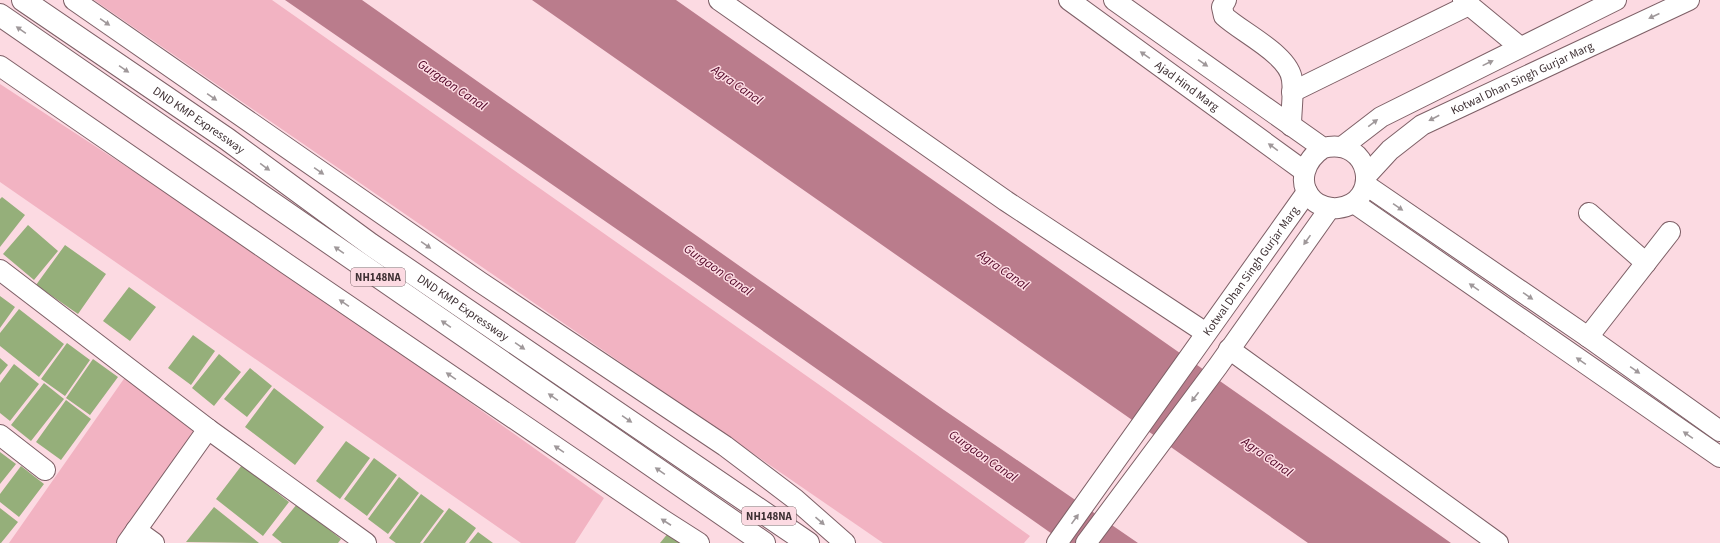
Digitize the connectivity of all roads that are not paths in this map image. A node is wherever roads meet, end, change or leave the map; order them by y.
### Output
1 (23, 0) edge
2 (74, 0) edge
3 (719, 0) edge
4 (1069, 0) edge
5 (1114, 0) edge
6 (1226, 0) edge
7 (1616, 0) edge
8 (1689, 0) edge
9 (1466, 2) edge
10 (0, 15) edge
11 (1520, 47) junction
12 (1186, 52) junction
13 (0, 66) edge
14 (1171, 73) junction
15 (1292, 92) junction
16 (1291, 126) junction
17 (1333, 148) junction
18 (1304, 170) junction
19 (1366, 180) junction
20 (1307, 192) junction
21 (1354, 203) junction
22 (1330, 208) junction
23 (1589, 214) dead end
24 (1670, 232) dead end
25 (1646, 263) junction
26 (0, 270) edge
27 (1206, 333) junction
28 (1588, 337) junction
29 (1229, 350) junction
30 (208, 429) junction
31 (1720, 431) edge
32 (0, 435) edge
33 (1720, 457) edge
34 (1113, 464) junction
35 (45, 470) dead end
36 (1134, 479) junction
37 (131, 537) edge
38 (154, 543) edge
39 (366, 543) edge
40 (699, 543) edge
41 (764, 543) edge
42 (808, 543) edge
43 (845, 543) edge
44 (1057, 543) edge
45 (1086, 543) edge
46 (1498, 543) edge

1 -> 42 highway, DND KMP Expressway / NH148NA
2 -> 43 street
3 - 27 street
14 -> 4 street, Ajad Hind Marg
5 - 12 street
6 - 15 street
7 - 11 street
8 -> 19 street, Kotwal Dhan Singh Gurjar Marg
9 - 11 street
9 - 15 street
41 -> 10 highway, DND KMP Expressway / NH148NA
17 -> 11 street
12 - 14 street
12 -> 16 street
40 -> 13 street
18 -> 14 street, Ajad Hind Marg
15 - 16 street
16 - 17 street
17 - 18 street
17 - 19 street
18 - 20 street
19 - 21 street
19 -> 28 street
20 - 22 street
20 - 27 street, Kotwal Dhan Singh Gurjar Marg
21 - 22 street
33 -> 21 street
22 -> 29 street
23 - 25 street
24 - 25 street
25 - 28 street
26 - 30 street
27 - 34 street, Kotwal Dhan Singh Gurjar Marg
28 -> 31 street
29 -> 36 street
29 - 46 street
30 - 37 street
30 - 39 street
32 - 35 street
34 - 36 street
44 -> 34 street, Kotwal Dhan Singh Gurjar Marg
36 - 45 street
37 - 38 street

